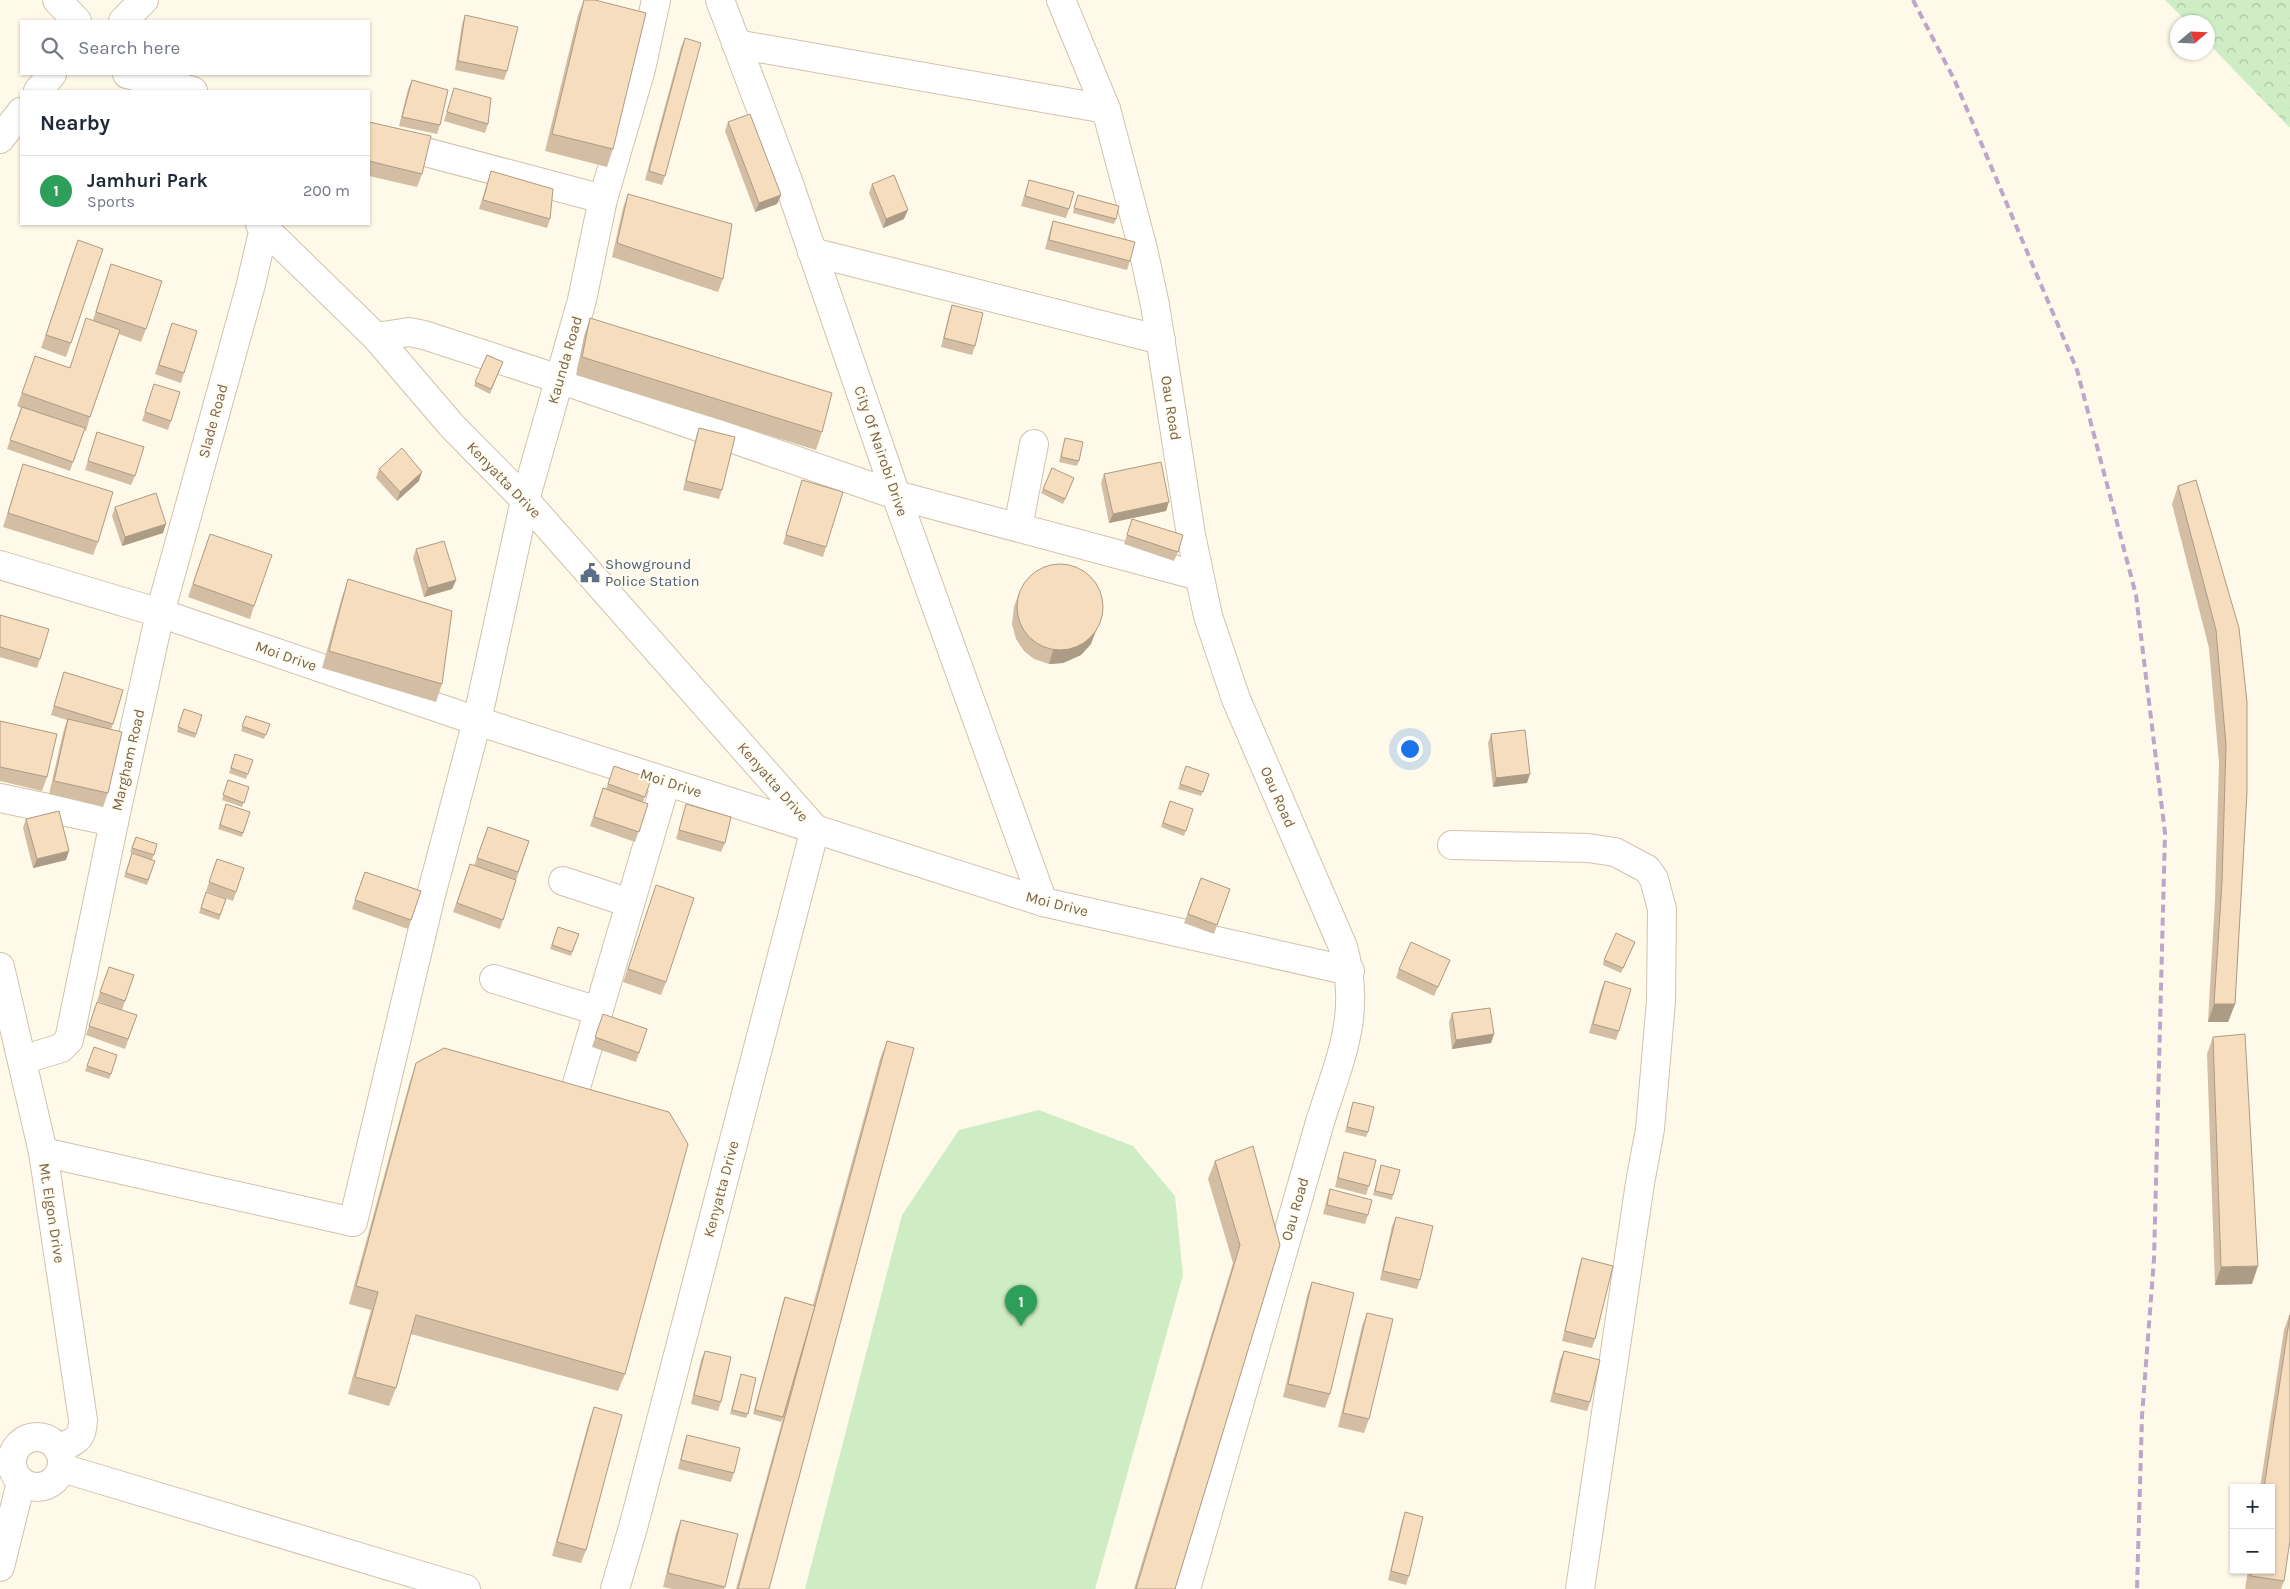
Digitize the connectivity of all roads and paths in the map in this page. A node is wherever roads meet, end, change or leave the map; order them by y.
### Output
1 (57, 0) edge
2 (144, 0) edge
3 (720, 0) edge
4 (1060, 0) edge
5 (647, 9) edge
6 (76, 20) edge
7 (124, 20) edge
8 (736, 44) junction
9 (51, 75) edge
10 (127, 75) edge
11 (130, 75) edge
12 (39, 90) edge
13 (139, 90) edge
14 (190, 90) edge
15 (1106, 109) junction
16 (20, 113) edge
17 (370, 137) edge
18 (0, 139) edge
19 (603, 199) junction
20 (262, 226) edge
21 (812, 252) junction
22 (376, 338) junction
23 (1160, 340) junction
24 (559, 379) junction
25 (1034, 444) dead end
26 (896, 495) junction
27 (524, 500) junction
28 (1018, 527) junction
29 (0, 565) edge
30 (1199, 576) junction
31 (160, 613) junction
32 (477, 721) junction
33 (666, 782) junction
34 (0, 798) edge
35 (114, 822) junction
36 (815, 829) junction
37 (1452, 846) dead end
38 (563, 881) dead end
39 (1043, 902) junction
40 (630, 903) junction
41 (0, 967) edge
42 (1350, 971) junction
43 (494, 979) dead end
44 (598, 1011) junction
45 (22, 1060) junction
46 (574, 1094) edge
47 (43, 1152) junction
48 (9, 1447) edge
49 (60, 1458) junction
50 (21, 1482) junction
51 (0, 1567) edge
52 (466, 1589) edge
53 (616, 1589) edge
54 (1186, 1589) edge
55 (1580, 1589) edge

1 - 6 street
2 - 7 street
3 - 8 street, City Of Nairobi Drive
4 - 15 street, Oau Road
5 - 19 street, Kaunda Road
8 - 15 street
8 - 21 street, City Of Nairobi Drive
9 - 12 street
10 - 13 street
11 - 14 street
15 - 23 street, Oau Road
16 - 18 street
17 - 19 street
19 - 24 street, Kaunda Road
20 - 22 street, Kenyatta Drive
20 - 31 street, Slade Road
21 - 23 street
21 - 26 street, City Of Nairobi Drive
22 - 24 street
22 - 27 street, Kenyatta Drive
23 - 30 street, Oau Road
24 - 26 street
24 - 27 street, Kaunda Road
25 - 28 street
26 - 28 street
26 - 39 street, City Of Nairobi Drive
27 - 32 street, Kaunda Road
27 - 36 street, Kenyatta Drive
28 - 30 street
29 - 31 street, Moi Drive
30 - 42 street, Oau Road
31 - 32 street, Moi Drive
31 - 35 street, Margham Road
32 - 33 street, Moi Drive
32 - 47 street, Kaunda Road
33 - 36 street, Moi Drive
33 - 40 street
34 - 35 street, Margham Road
35 - 45 street
36 - 39 street, Moi Drive
36 - 53 street, Kenyatta Drive
37 - 55 street
38 - 40 street
39 - 42 street, Moi Drive
40 - 44 street
41 - 45 street, Mt. Elgon Drive
42 - 54 street, Oau Road
43 - 44 street
44 - 46 street
45 - 47 street, Mt. Elgon Drive
47 - 49 street, Mt. Elgon Drive
48 - 49 street
48 - 50 street
49 - 50 street
49 - 52 street
50 - 51 street

